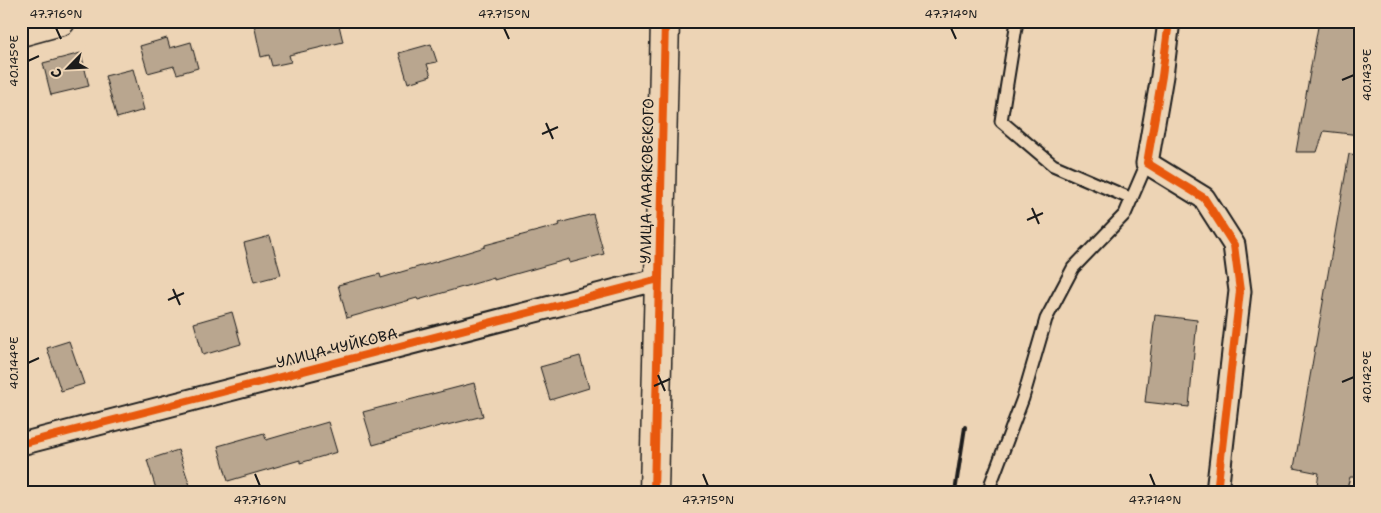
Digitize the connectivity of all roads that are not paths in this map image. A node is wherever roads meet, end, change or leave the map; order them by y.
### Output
1 (61, 21) edge
2 (665, 21) edge
3 (1017, 21) edge
4 (1169, 21) edge
5 (21, 32) edge
6 (1147, 162) junction
7 (1132, 199) junction
8 (659, 280) junction
9 (21, 444) edge
10 (654, 492) edge
11 (990, 492) edge
12 (1217, 492) edge

1 - 5 street
2 - 8 street, УЛИЦА МАЯКОВСКОГО
3 - 7 lane
4 - 6 street
6 - 7 lane
6 - 12 street
7 - 11 lane
8 - 9 street, УЛИЦА ЧУЙКОВА
8 - 10 street, УЛИЦА МАЯКОВСКОГО

